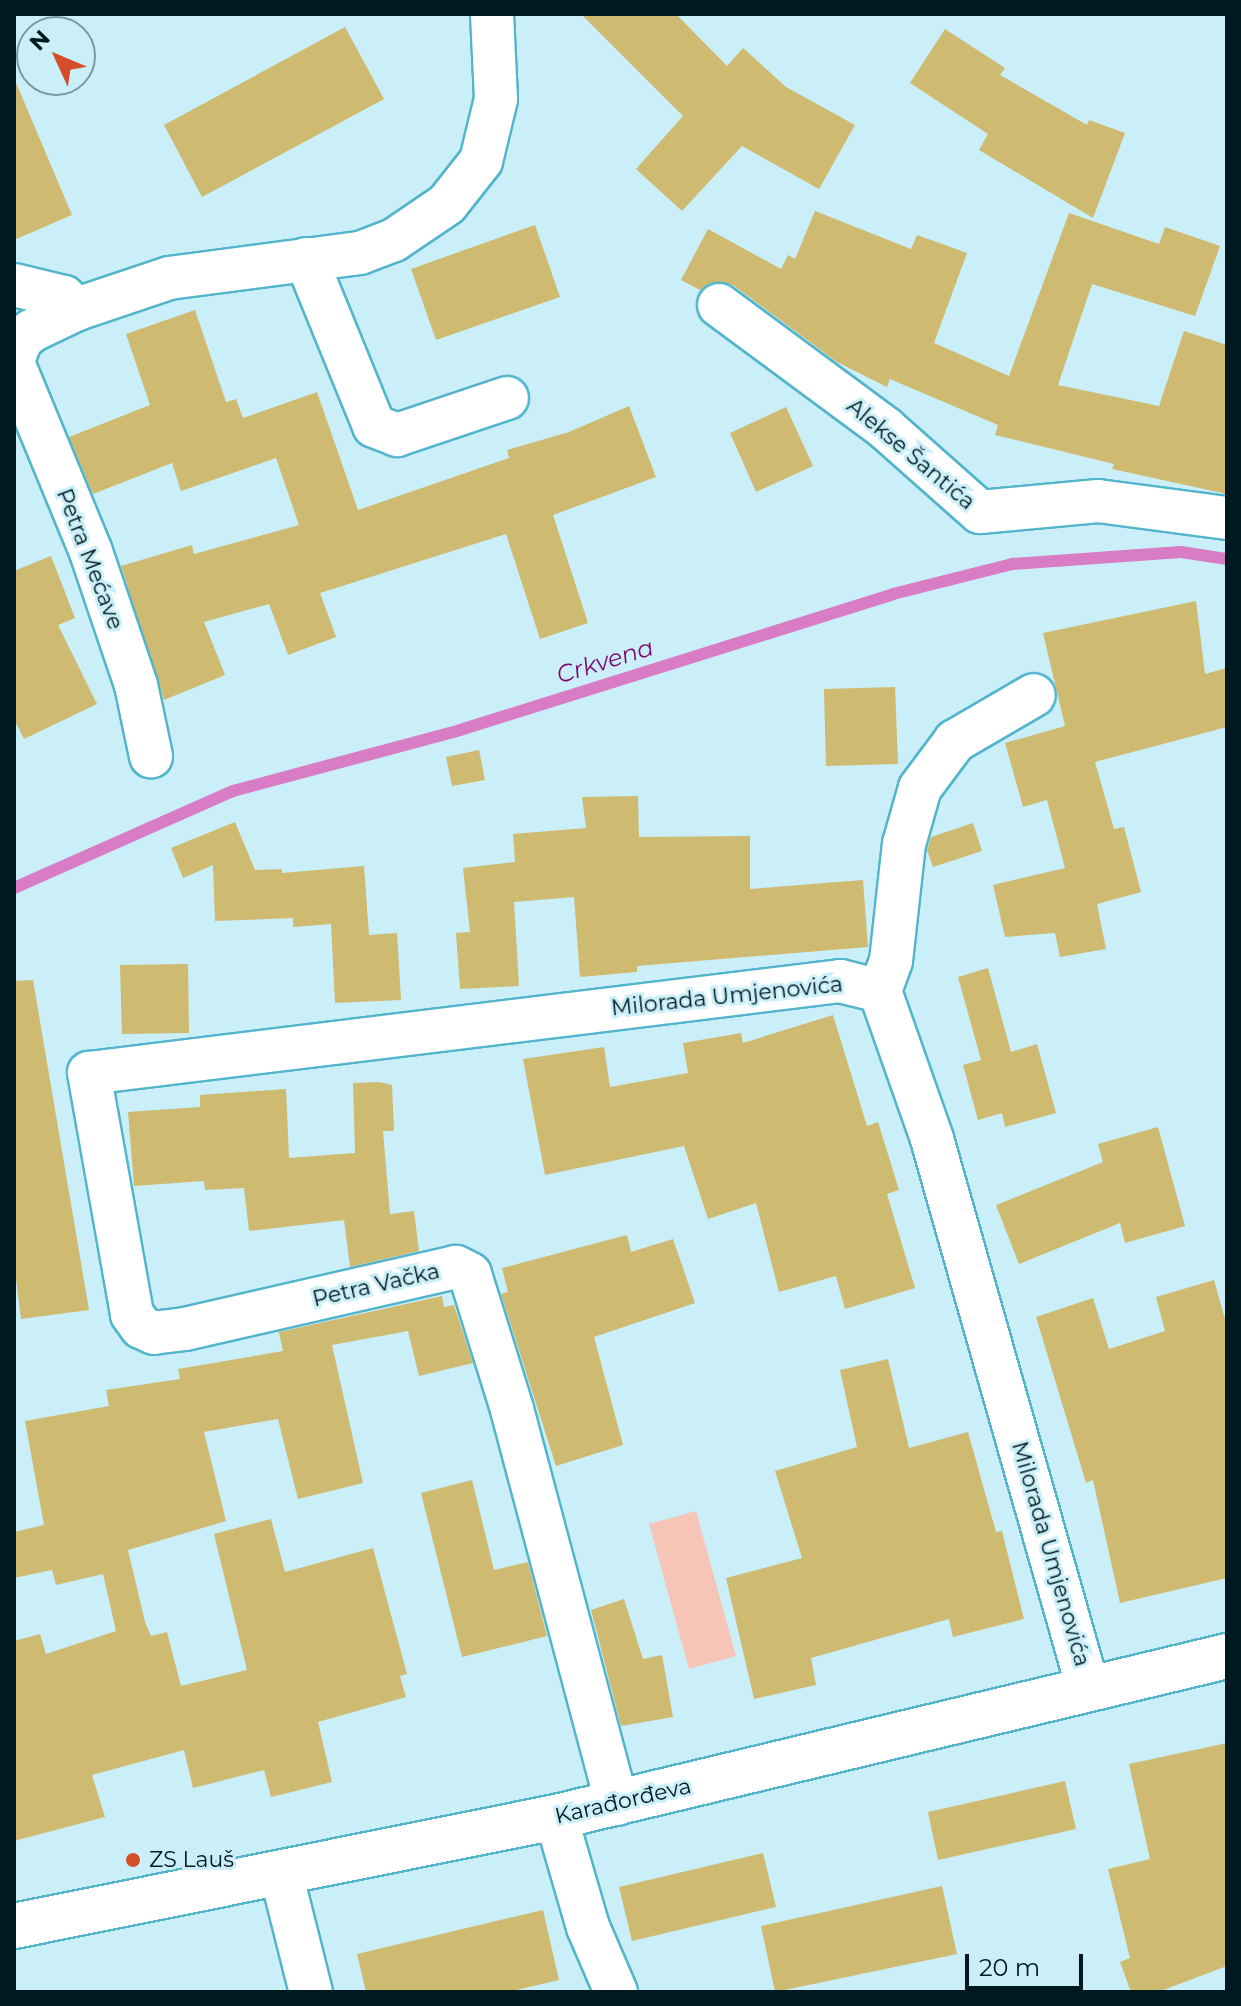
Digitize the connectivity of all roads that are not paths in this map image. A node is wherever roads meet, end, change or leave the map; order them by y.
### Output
1 (492, 14) edge
2 (306, 259) junction
3 (14, 285) edge
4 (719, 305) dead end
5 (77, 309) junction
6 (14, 358) edge
7 (14, 365) edge
8 (507, 398) dead end
9 (1227, 518) edge
10 (1034, 695) dead end
11 (151, 756) dead end
12 (880, 991) junction
13 (89, 1073) joint
14 (1227, 1656) edge
15 (1088, 1688) junction
16 (617, 1804) junction
17 (556, 1817) junction
18 (281, 1873) junction
19 (14, 1926) edge
20 (604, 1989) edge
21 (311, 1992) edge

1 - 2 street
2 - 5 street
2 - 8 street
3 - 5 street
4 - 9 street, Alekse Šantića
5 - 6 street
7 - 11 street, Petra Mećave
10 - 12 street
12 - 13 street, Milorada Umjenovića
12 - 15 street, Milorada Umjenovića
13 - 16 street, Petra Vačka
14 - 15 main road, Karađorđeva
15 - 16 main road, Karađorđeva
16 - 17 main road, Karađorđeva
17 - 18 main road, Karađorđeva
17 - 20 street
18 - 19 main road, Karađorđeva
18 - 21 street

